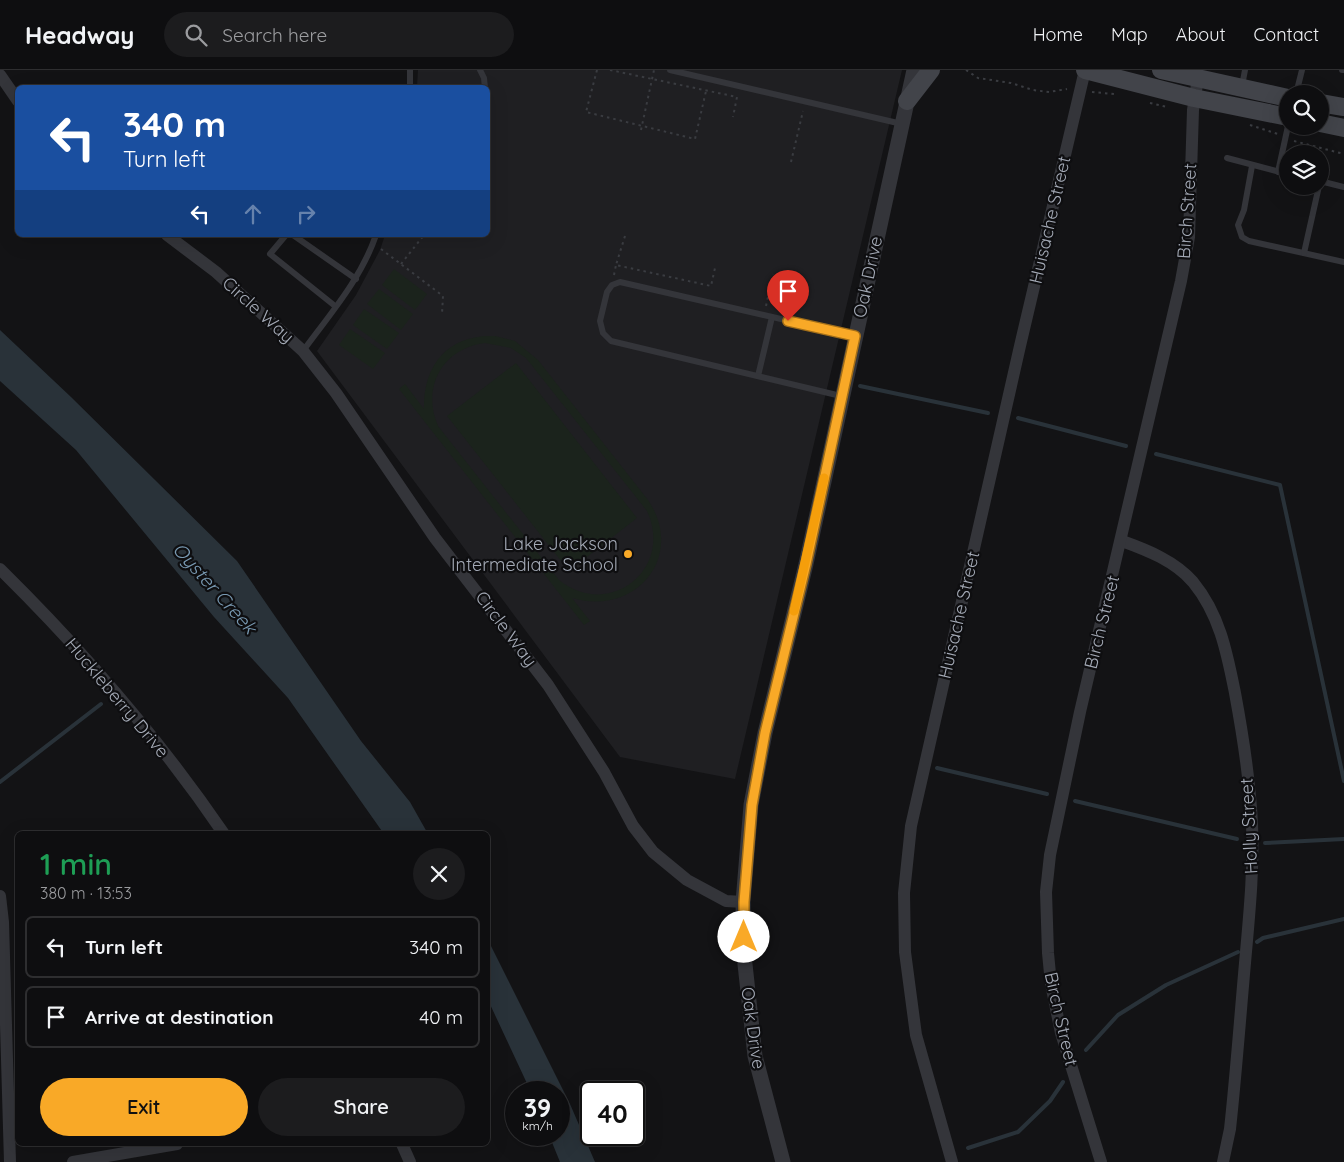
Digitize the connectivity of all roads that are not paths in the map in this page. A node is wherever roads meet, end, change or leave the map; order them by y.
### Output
1 (410, 70) edge
2 (480, 70) edge
3 (670, 70) edge
4 (914, 70) edge
5 (930, 70) edge
6 (1085, 70) edge
7 (1162, 70) edge
8 (1245, 70) edge
9 (1302, 70) edge
10 (0, 75) edge
11 (1207, 78) junction
12 (410, 85) edge
13 (484, 85) edge
14 (1298, 85) edge
15 (1241, 88) junction
16 (1279, 96) edge
17 (15, 97) edge
18 (907, 102) junction
19 (1193, 104) junction
20 (1329, 104) edge
21 (1344, 107) edge
22 (1279, 116) edge
23 (902, 124) junction
24 (1329, 125) edge
25 (1343, 129) edge
26 (1286, 135) edge
27 (1227, 158) dead end
28 (1252, 166) junction
29 (1278, 172) joint
30 (1329, 184) edge
31 (1344, 187) edge
32 (1317, 195) edge
33 (170, 237) edge
34 (284, 237) edge
35 (296, 237) edge
36 (375, 237) edge
37 (1304, 253) junction
38 (1344, 262) edge
39 (356, 279) junction
40 (335, 306) junction
41 (772, 317) junction
42 (855, 336) junction
43 (303, 351) junction
44 (758, 376) junction
45 (841, 396) junction
46 (1122, 541) junction
47 (0, 569) edge
48 (222, 831) edge
49 (0, 896) edge
50 (744, 902) junction
51 (7, 966) edge
52 (165, 1146) edge
53 (403, 1146) edge
54 (10, 1162) edge
55 (73, 1162) edge
56 (410, 1162) edge
57 (783, 1162) edge
58 (952, 1162) edge
59 (1101, 1162) edge
60 (1224, 1162) edge

1 - 12 lane
2 - 13 lane
3 - 23 lane
4 - 18 street, Oak Drive
5 - 18 main road
6 - 19 main road
6 - 58 street, Huisache Street
7 - 11 main road
8 - 15 lane
9 - 14 lane
10 - 17 street
11 - 15 main road
11 - 19 street, Birch Street
15 - 16 main road
18 - 23 street, Oak Drive
19 - 22 main road
19 - 46 street, Birch Street
20 - 21 main road
23 - 42 street, Oak Drive
24 - 25 main road
26 - 29 lane
27 - 28 lane
28 - 29 lane
28 - 37 lane
30 - 31 lane
32 - 37 lane
33 - 43 street, Circle Way
34 - 40 lane
35 - 39 lane
36 - 39 lane
37 - 38 lane
39 - 40 lane
40 - 43 lane
41 - 42 lane
41 - 44 lane
41 - 44 lane
42 - 45 street, Oak Drive
43 - 50 street, Circle Way
44 - 45 lane
45 - 50 street, Oak Drive
46 - 59 street, Birch Street
46 - 60 street, Holly Street
47 - 48 street, Huckleberry Drive
49 - 51 street
50 - 57 street, Oak Drive
51 - 54 street
52 - 55 street
53 - 56 street

